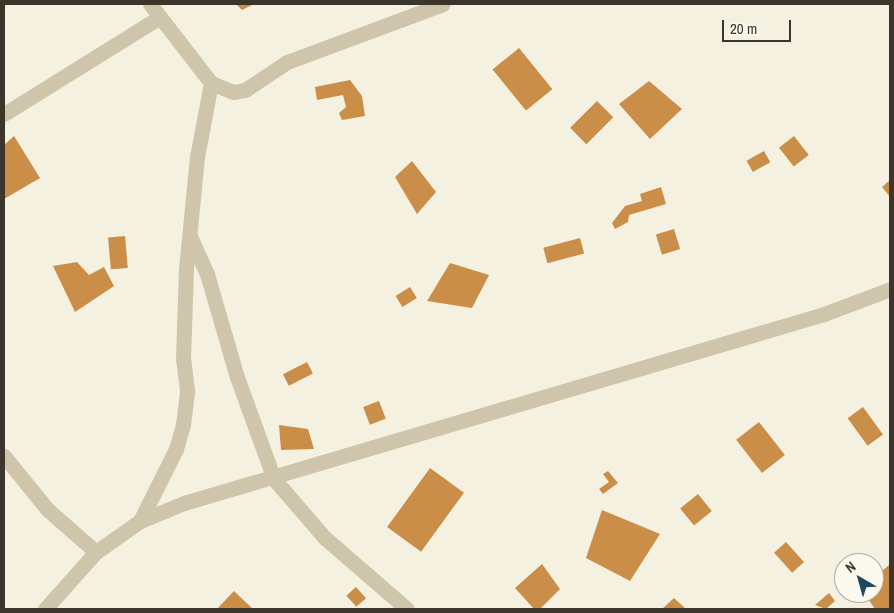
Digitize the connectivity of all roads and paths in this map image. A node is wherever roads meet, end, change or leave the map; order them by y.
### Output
1 (150, 4) edge
2 (443, 4) edge
3 (420, 8) edge
4 (158, 18) junction
5 (211, 83) junction
6 (4, 114) edge
7 (190, 235) junction
8 (890, 289) edge
9 (4, 456) edge
10 (274, 478) junction
11 (140, 521) junction
12 (96, 552) junction
13 (45, 609) edge
14 (407, 609) edge

1 - 4 street
2 - 3 street
3 - 5 street
4 - 5 street
4 - 6 street
5 - 7 street
7 - 10 street
7 - 11 street
8 - 10 street
9 - 12 street
10 - 11 street
10 - 14 street
11 - 12 street
12 - 13 street

